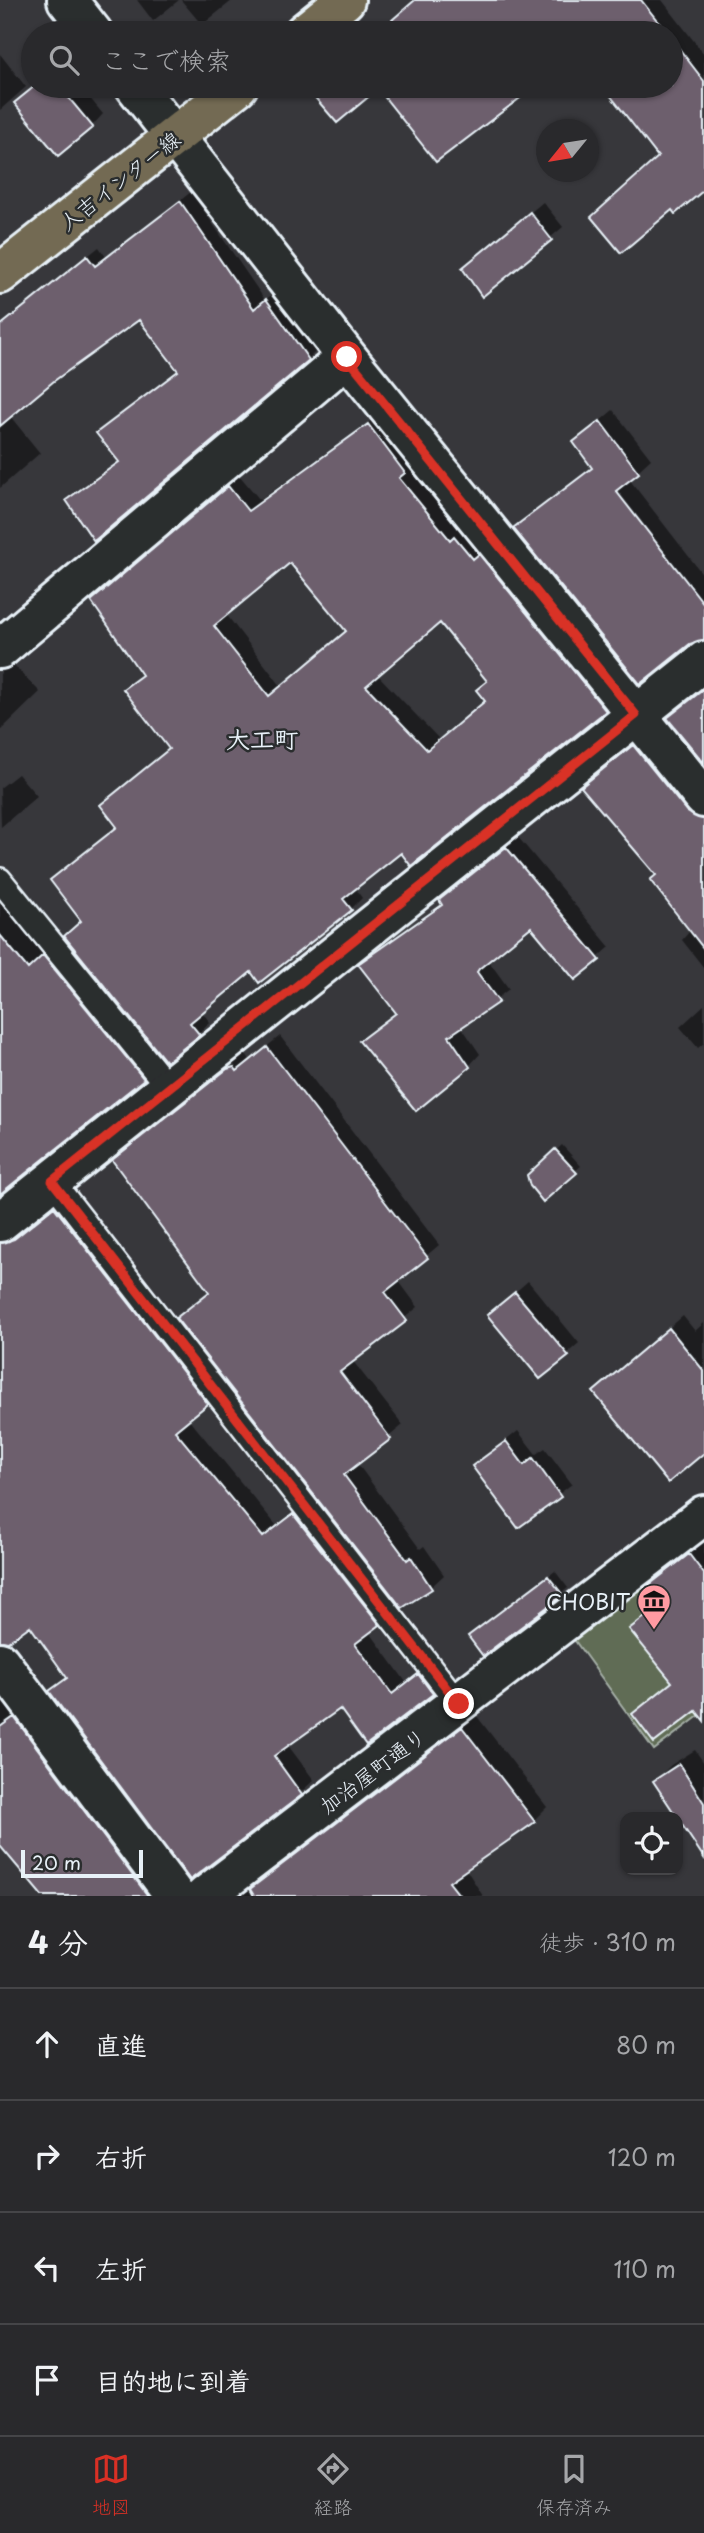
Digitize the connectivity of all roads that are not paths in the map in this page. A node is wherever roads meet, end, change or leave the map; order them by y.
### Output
1 (67, 0) edge
2 (345, 0) edge
3 (84, 21) edge
4 (319, 21) edge
5 (145, 98) edge
6 (223, 98) edge
7 (175, 136) junction
8 (0, 274) edge
9 (347, 357) junction
10 (0, 649) edge
11 (704, 661) edge
12 (636, 715) junction
13 (704, 798) edge
14 (0, 880) edge
15 (169, 1088) junction
16 (52, 1181) junction
17 (0, 1222) edge
18 (704, 1515) edge
19 (0, 1662) edge
20 (459, 1704) junction
21 (175, 1896) edge
22 (205, 1896) edge

1 - 3 street
2 - 4 main road
5 - 7 street
6 - 7 main road, 人吉インター線
7 - 8 main road, 人吉インター線
7 - 9 street
9 - 10 street
9 - 12 street
11 - 12 street
12 - 13 street
12 - 15 street
14 - 15 lane
15 - 16 street
16 - 17 street
16 - 20 lane
18 - 20 street, 加治屋町通り
19 - 21 street
20 - 22 street, 加治屋町通り

